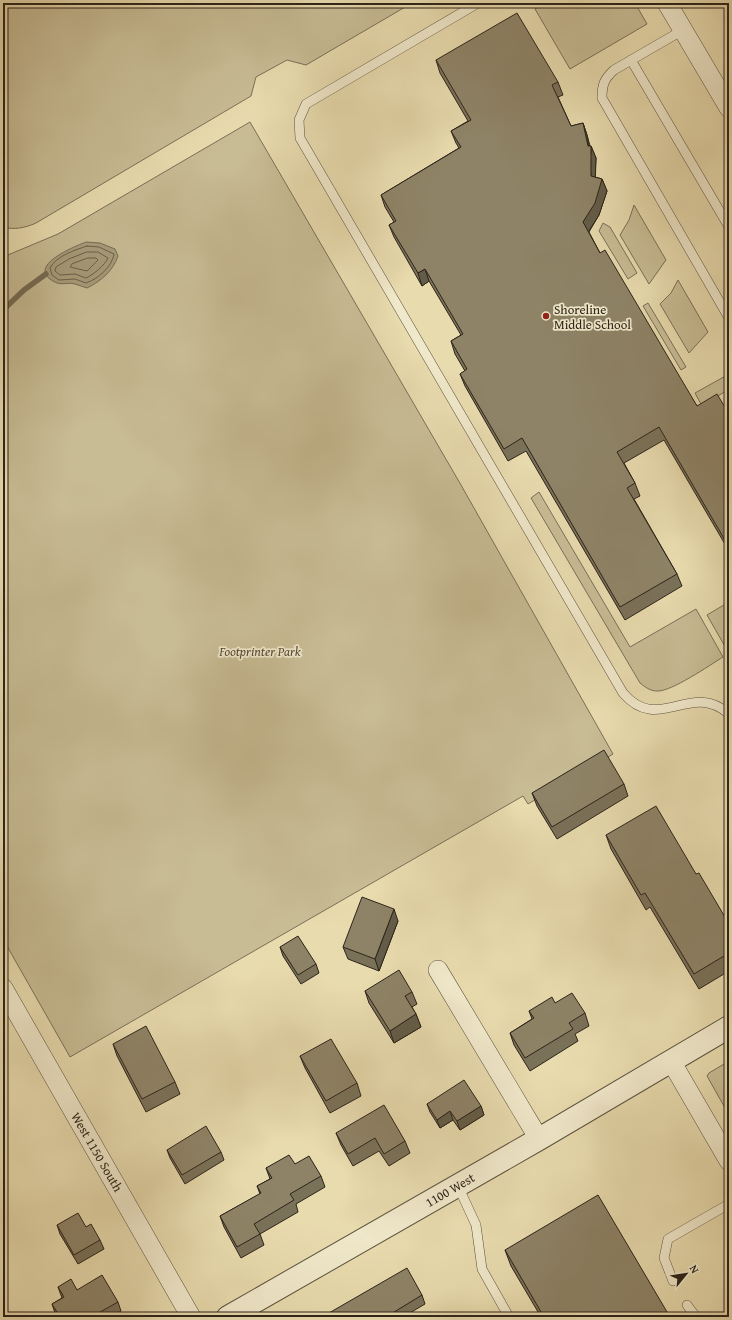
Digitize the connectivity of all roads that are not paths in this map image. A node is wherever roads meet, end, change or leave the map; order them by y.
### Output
1 (478, 3) edge
2 (667, 3) edge
3 (683, 30) junction
4 (631, 60) junction
5 (729, 108) edge
6 (729, 227) edge
7 (729, 318) edge
8 (729, 714) edge
9 (438, 970) dead end
10 (3, 988) edge
11 (729, 1027) edge
12 (671, 1061) junction
13 (540, 1139) junction
14 (729, 1161) edge
15 (458, 1186) junction
16 (729, 1204) edge
17 (673, 1281) dead end
18 (687, 1305) dead end
19 (191, 1317) edge
20 (228, 1317) edge
21 (509, 1317) edge
22 (696, 1317) edge

1 - 8 lane
2 - 3 street
3 - 4 lane
3 - 5 street
4 - 6 lane
4 - 7 lane
9 - 13 street
10 - 19 street, West 1150 South
11 - 12 street, 1100 West
12 - 13 street, 1100 West
12 - 14 street
13 - 15 street, 1100 West
15 - 20 street, 1100 West
15 - 21 lane
16 - 17 lane
18 - 22 lane

